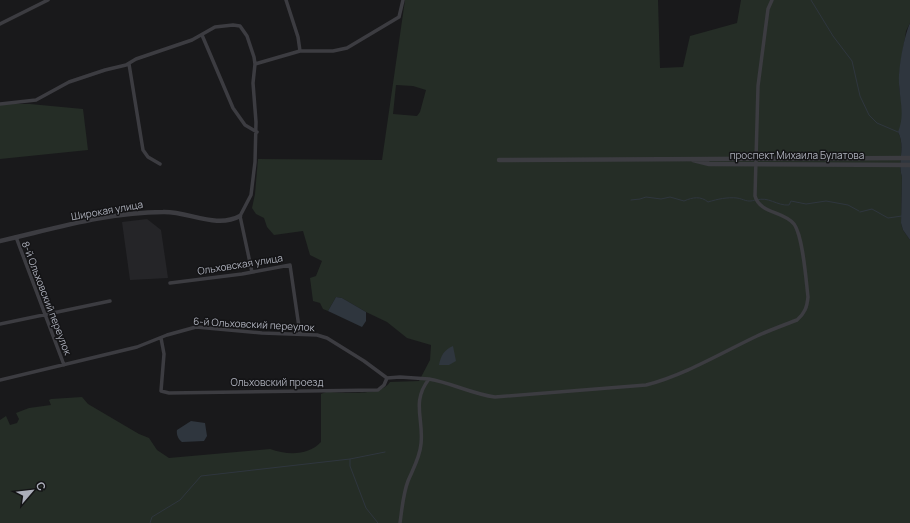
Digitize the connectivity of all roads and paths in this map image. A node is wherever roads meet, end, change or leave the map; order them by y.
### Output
1 (48, 0) edge
2 (286, 0) edge
3 (403, 0) edge
4 (772, 0) edge
5 (40, 2) edge
6 (0, 24) edge
7 (202, 35) junction
8 (300, 50) junction
9 (129, 64) junction
10 (255, 64) junction
11 (0, 104) edge
12 (256, 132) junction
13 (756, 157) junction
14 (685, 158) junction
15 (910, 158) edge
16 (499, 160) dead end
17 (160, 164) dead end
18 (755, 164) junction
19 (910, 165) edge
20 (240, 216) junction
21 (16, 238) junction
22 (0, 241) edge
23 (252, 272) junction
24 (170, 283) dead end
25 (110, 301) dead end
26 (45, 314) junction
27 (0, 324) edge
28 (300, 334) junction
29 (161, 338) junction
30 (64, 364) junction
31 (1, 378) edge
32 (387, 378) junction
33 (429, 379) junction
34 (400, 523) edge

1 - 5 street
2 - 8 street
3 - 8 street
4 - 13 street
5 - 6 street
7 - 9 street
7 - 10 street
7 - 12 street
8 - 10 street
9 - 11 street
9 - 17 street
10 - 12 street
12 - 20 street
13 - 14 street, проспект Михаила Булатова
13 - 15 street, проспект Михаила Булатова
13 - 18 street
14 - 16 street, проспект Михаила Булатова
14 - 18 street, проспект Михаила Булатова
18 - 19 street, проспект Михаила Булатова
18 - 33 street
20 - 21 street, Широкая улица
20 - 23 street
21 - 22 street, Широкая улица
21 - 26 street, 8-й Ольховский переулок
23 - 24 street, Ольховская улица
23 - 28 street, Ольховская улица
25 - 26 street
26 - 27 street
26 - 30 street, 8-й Ольховский переулок
28 - 29 street, 6-й Ольховский переулок
28 - 32 street, 6-й Ольховский переулок
29 - 30 street, 6-й Ольховский переулок
29 - 32 street, Ольховский проезд
30 - 31 street, 6-й Ольховский переулок
32 - 33 street
33 - 34 street

